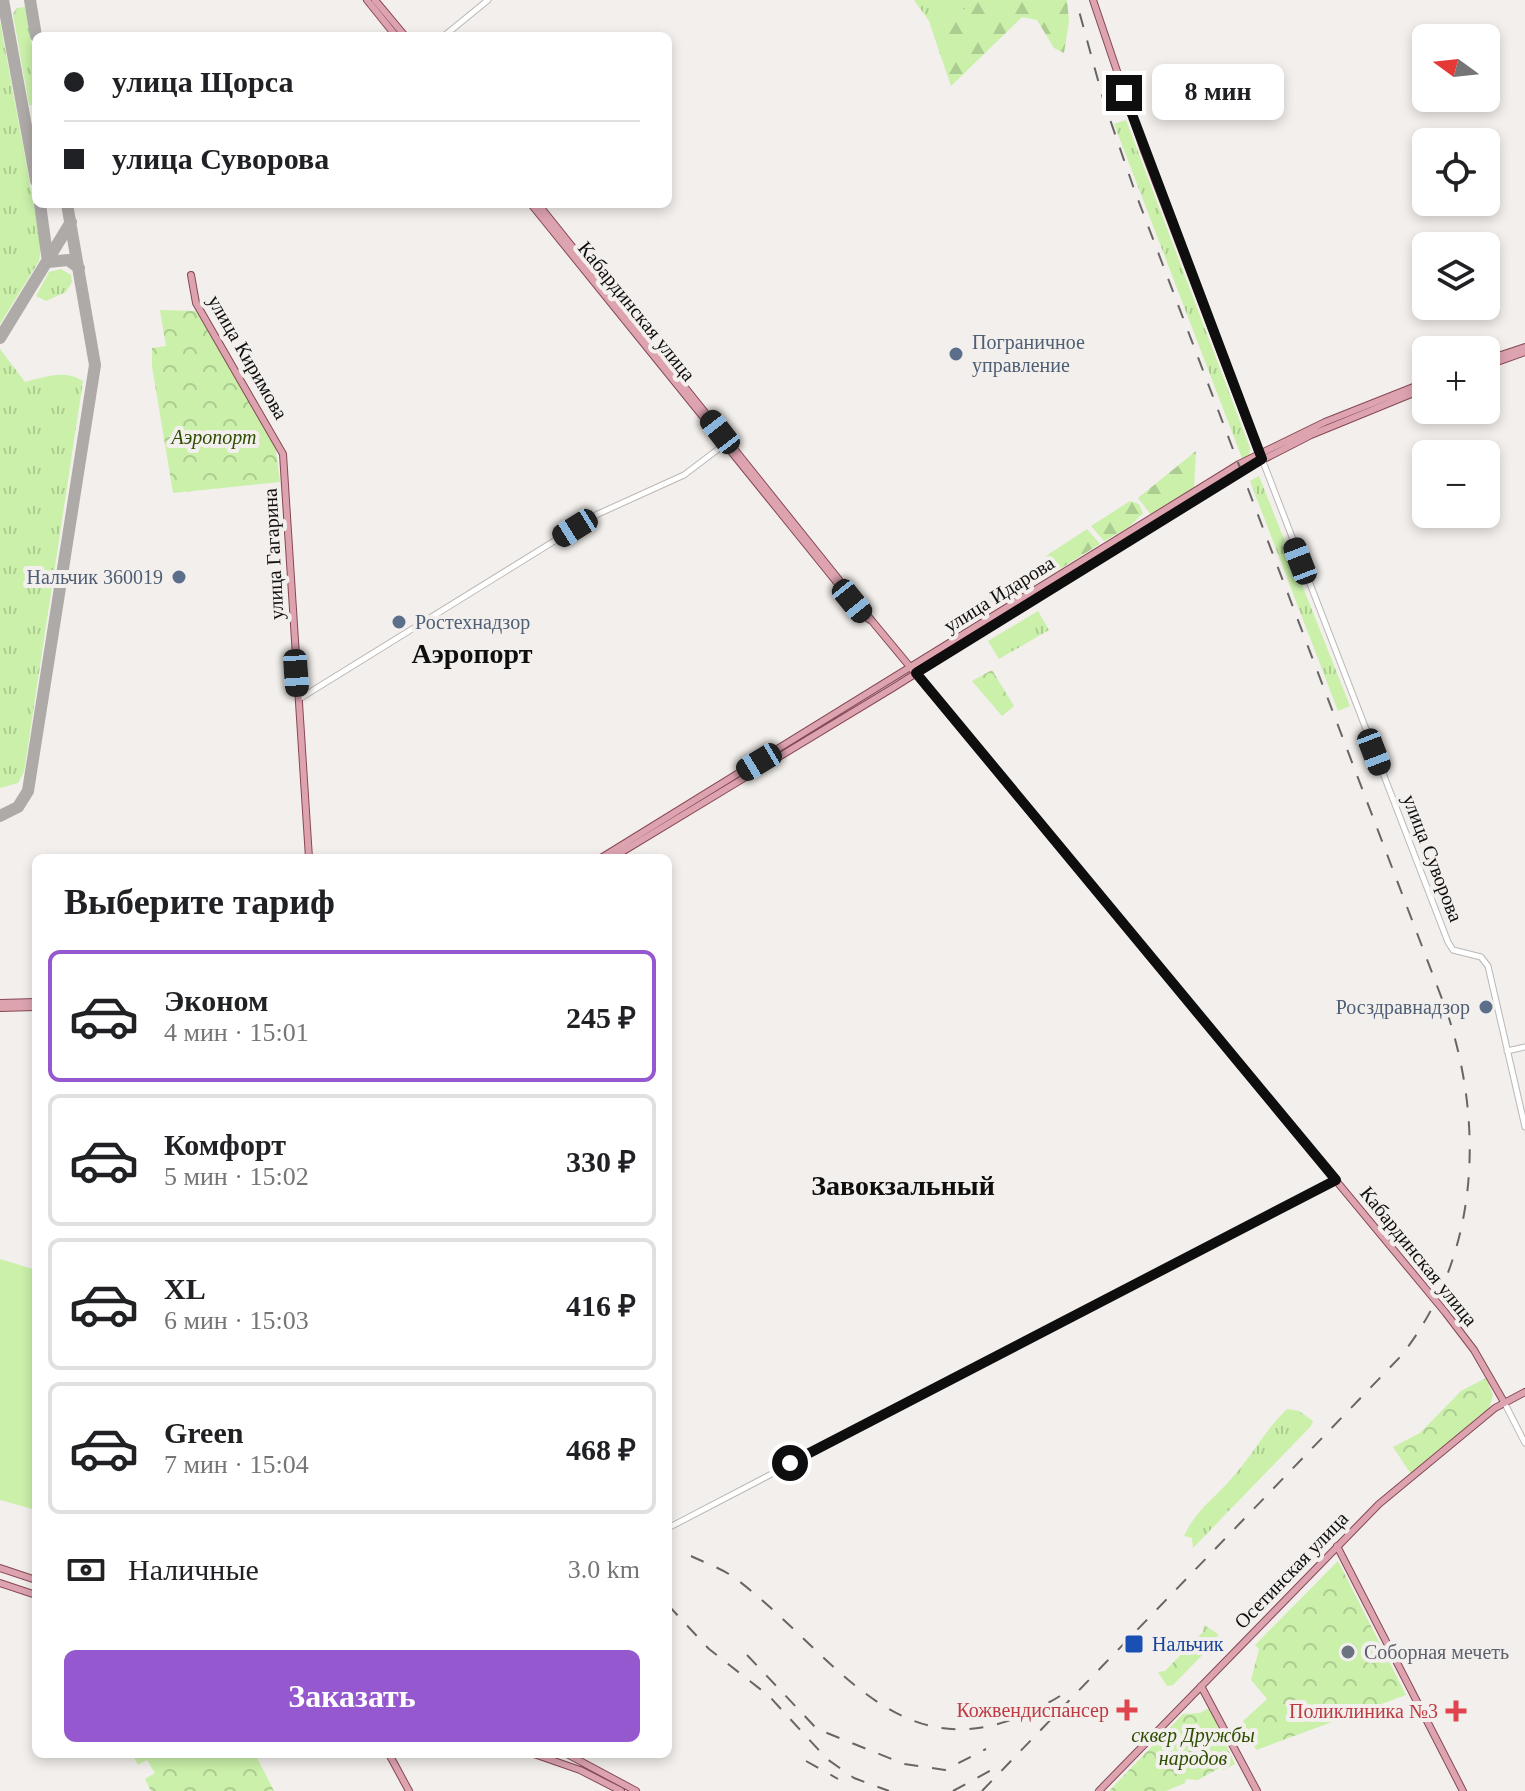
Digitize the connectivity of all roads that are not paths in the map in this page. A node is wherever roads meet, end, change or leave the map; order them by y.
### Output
1 (367, 0) edge
2 (375, 0) edge
3 (488, 0) edge
4 (1093, 0) edge
5 (393, 32) edge
6 (402, 32) edge
7 (449, 32) edge
8 (534, 208) edge
9 (541, 208) edge
10 (191, 275) dead end
11 (1525, 350) edge
12 (1500, 356) edge
13 (1500, 360) edge
14 (1412, 391) edge
15 (726, 443) junction
16 (283, 454) joint
17 (1261, 456) junction
18 (913, 670) junction
19 (298, 699) junction
20 (309, 854) edge
21 (608, 854) edge
22 (618, 854) edge
23 (32, 1004) edge
24 (0, 1006) edge
25 (1525, 1047) edge
26 (1507, 1051) junction
27 (1525, 1127) edge
28 (1336, 1180) junction
29 (1525, 1392) edge
30 (1504, 1402) junction
31 (1525, 1443) edge
32 (672, 1526) edge
33 (1337, 1546) junction
34 (0, 1568) edge
35 (32, 1579) edge
36 (0, 1583) edge
37 (32, 1594) edge
38 (1201, 1686) junction
39 (391, 1758) edge
40 (546, 1758) edge
41 (574, 1758) edge
42 (409, 1791) edge
43 (621, 1791) edge
44 (636, 1791) edge
45 (1099, 1791) edge
46 (1257, 1791) edge
47 (1463, 1791) edge

1 - 5 main road
2 - 6 main road
3 - 7 street
4 - 17 main road, улица Суворова
8 - 15 main road, Кабардинская улица
9 - 15 main road, Кабардинская улица
10 - 16 main road, улица Киримова
11 - 12 main road
11 - 13 main road
14 - 17 main road, улица Идарова
15 - 18 main road, Кабардинская улица
15 - 19 street
16 - 19 main road, улица Гагарина
17 - 18 main road, улица Идарова
17 - 26 street, улица Суворова
18 - 21 main road, улица Идарова
18 - 22 main road, улица Идарова
18 - 28 main road, Кабардинская улица
19 - 20 main road, улица Гагарина
23 - 24 main road
25 - 26 street
26 - 27 street, улица Суворова
28 - 30 main road, Кабардинская улица
28 - 32 street
29 - 30 main road, Осетинская улица
30 - 31 street, Кабардинская улица
30 - 33 main road, Осетинская улица
33 - 38 main road, Осетинская улица
33 - 47 main road
34 - 35 main road
36 - 37 main road
38 - 45 main road, Осетинская улица
38 - 46 main road
39 - 42 main road
40 - 43 main road
41 - 44 main road

